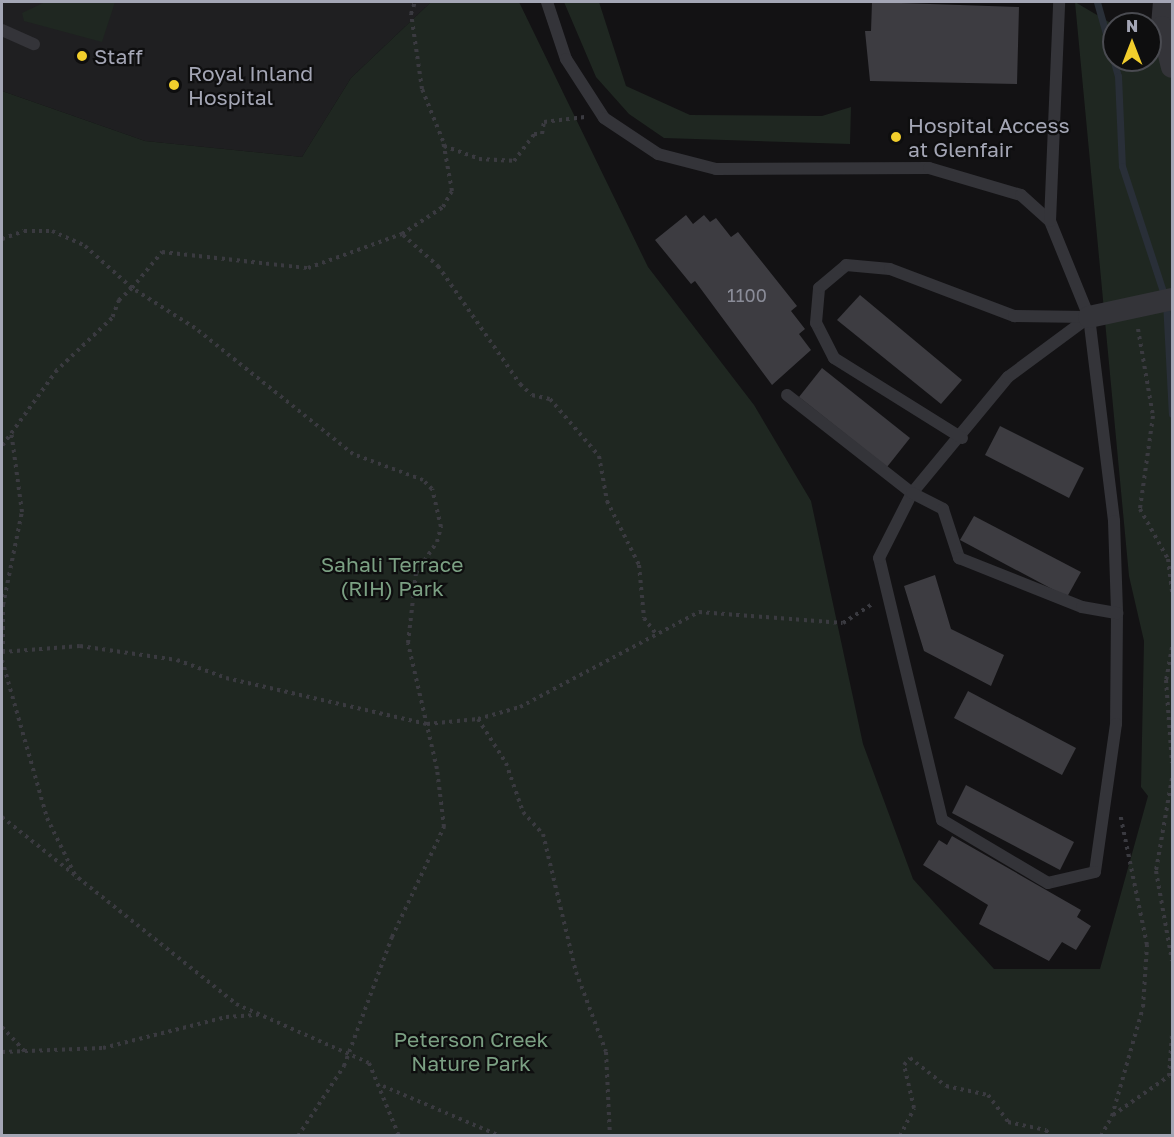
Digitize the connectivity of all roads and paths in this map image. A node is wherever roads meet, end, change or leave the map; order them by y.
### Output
1 (415, 2) edge
2 (547, 2) edge
3 (1059, 2) edge
4 (1164, 2) edge
5 (2, 30) edge
6 (34, 44) dead end
7 (1173, 67) edge
8 (600, 113) junction
9 (444, 146) junction
10 (1050, 221) junction
11 (402, 234) junction
12 (2, 239) edge
13 (132, 288) junction
14 (1173, 299) edge
15 (1137, 310) junction
16 (1089, 317) junction
17 (787, 394) dead end
18 (11, 431) junction
19 (962, 438) junction
20 (2, 446) edge
21 (912, 493) junction
22 (887, 594) junction
23 (1173, 594) edge
24 (1117, 613) junction
25 (656, 634) junction
26 (1173, 647) edge
27 (2, 652) edge
28 (2, 660) edge
29 (478, 719) junction
30 (428, 724) junction
31 (1173, 763) edge
32 (1173, 778) edge
33 (1108, 794) junction
34 (2, 818) edge
35 (81, 884) junction
36 (1173, 961) edge
37 (258, 1015) junction
38 (2, 1027) edge
39 (1173, 1034) edge
40 (2, 1052) edge
41 (25, 1052) junction
42 (349, 1053) junction
43 (383, 1086) junction
44 (1112, 1116) junction
45 (298, 1136) edge
46 (399, 1136) edge
47 (500, 1136) edge
48 (610, 1136) edge
49 (900, 1136) edge
50 (1050, 1136) edge
51 (1101, 1136) edge

1 - 9 path
2 - 8 lane
3 - 10 lane
4 - 7 street
5 - 6 lane
8 - 9 path
8 - 10 lane
9 - 11 path
10 - 16 lane
11 - 13 path
11 - 25 path
12 - 13 path
13 - 18 path
13 - 30 path
14 - 15 street
15 - 16 street
15 - 23 path
16 - 19 lane
16 - 19 lane
16 - 24 lane
17 - 21 lane
18 - 20 path
18 - 27 path
19 - 21 lane
21 - 22 lane
21 - 24 lane
22 - 25 path
22 - 33 lane
24 - 33 lane
25 - 29 path
26 - 31 path
27 - 30 path
28 - 35 path
29 - 30 path
29 - 48 path
30 - 42 path
32 - 36 path
33 - 44 path
34 - 35 path
35 - 37 path
37 - 41 path
37 - 42 path
38 - 41 path
39 - 44 path
40 - 41 path
42 - 43 path
42 - 45 path
43 - 46 path
43 - 47 path
44 - 51 path
49 - 50 path

